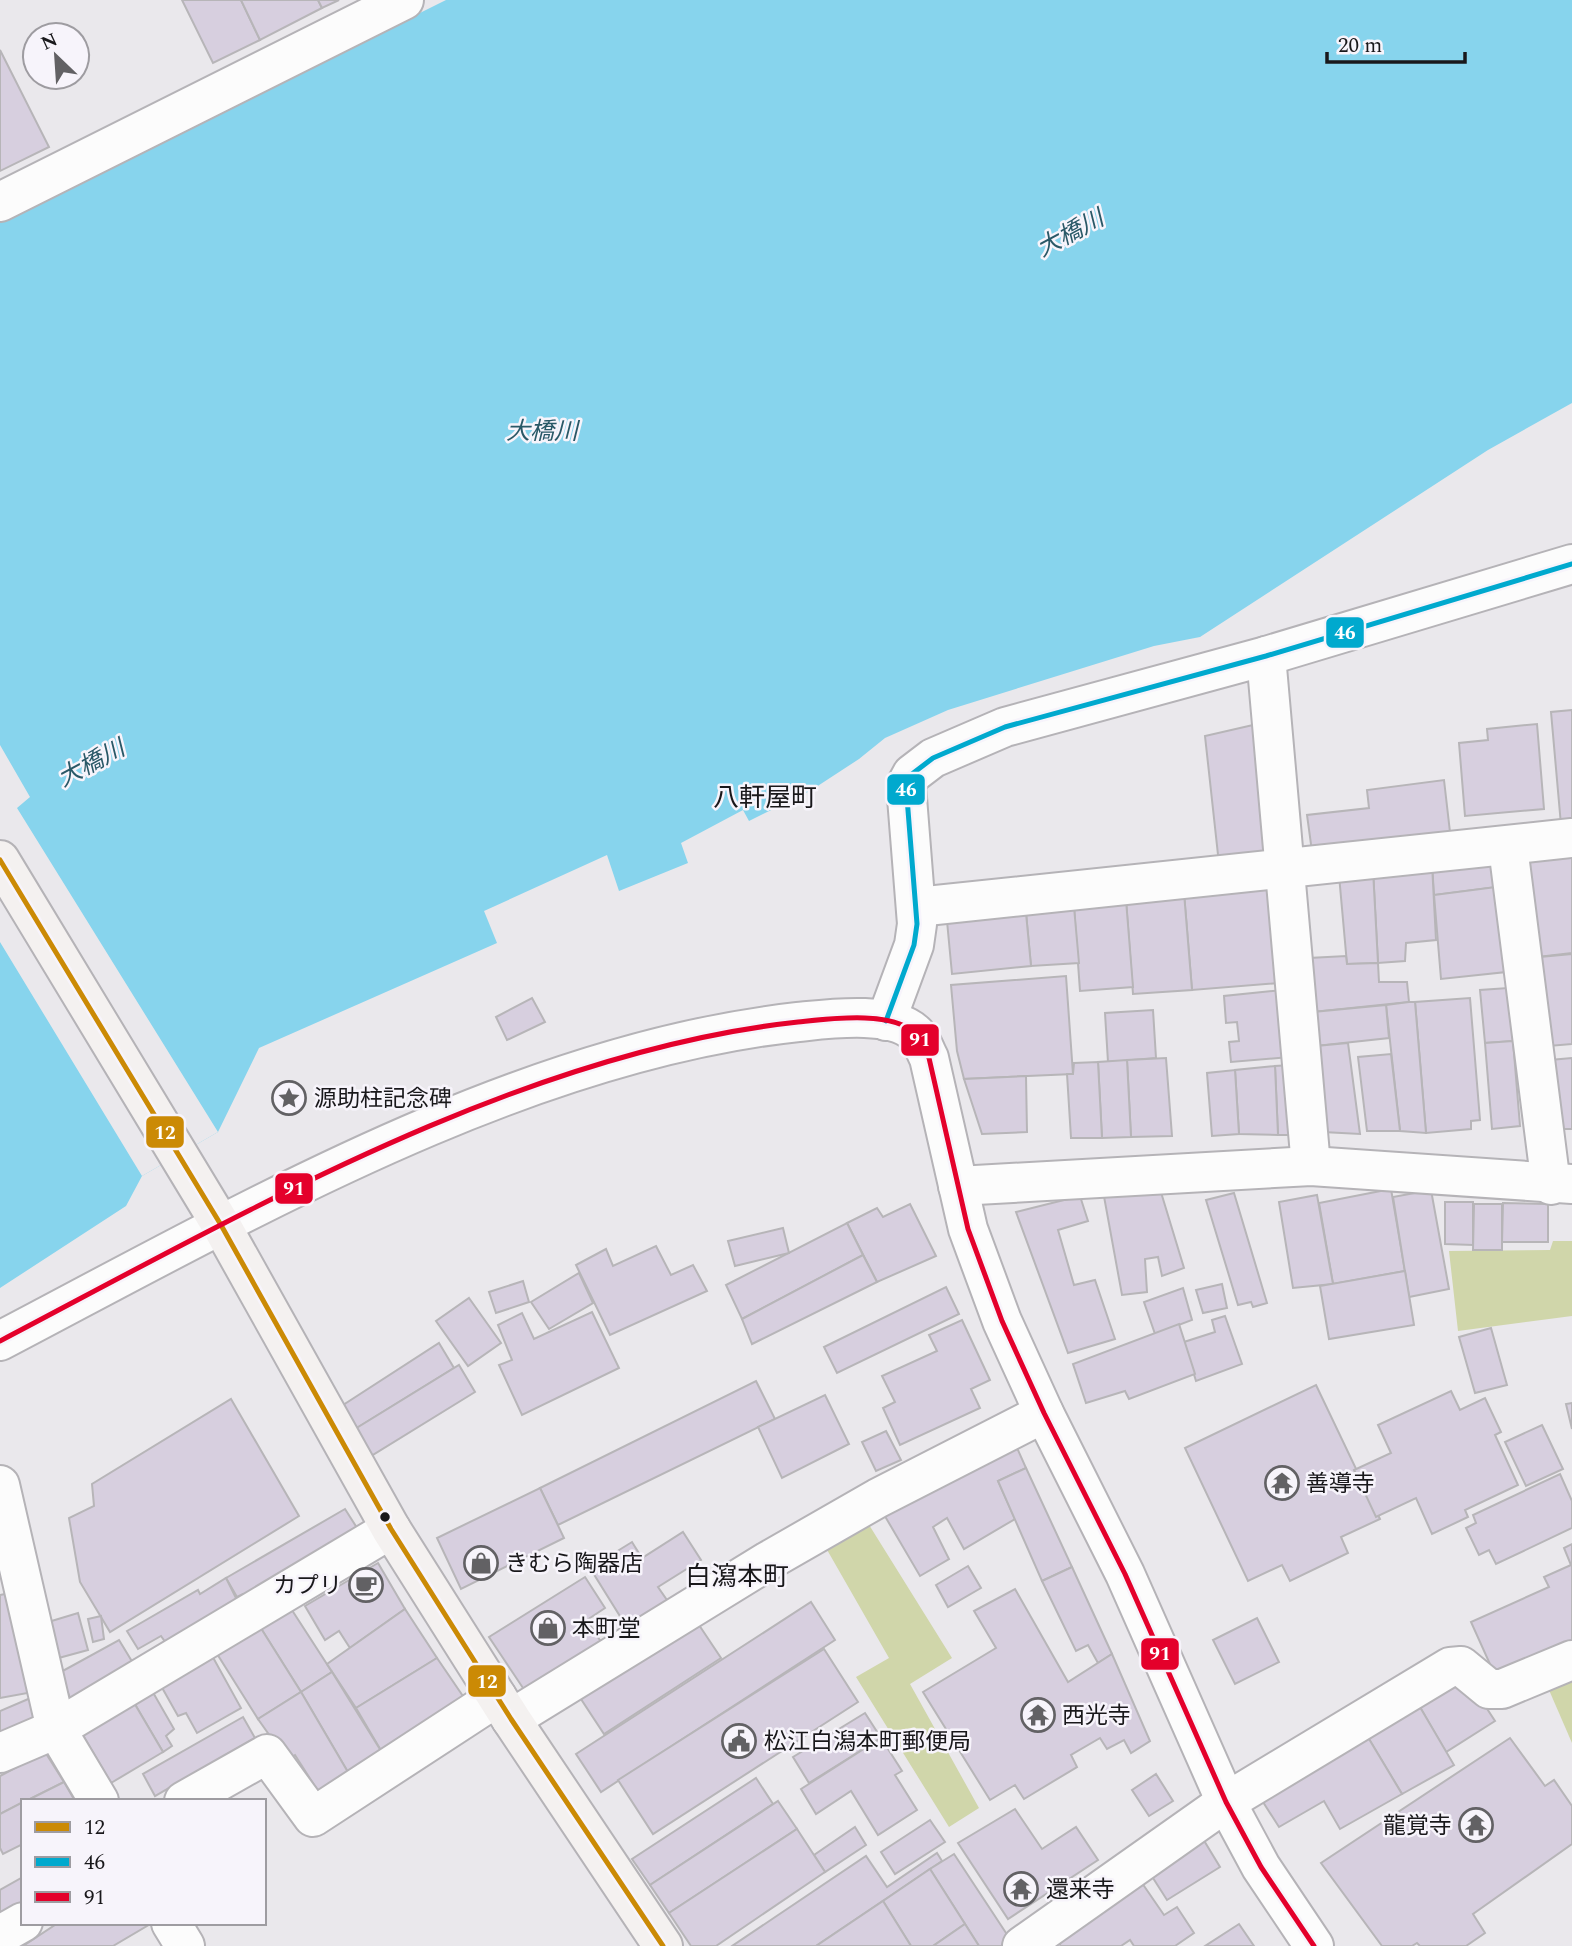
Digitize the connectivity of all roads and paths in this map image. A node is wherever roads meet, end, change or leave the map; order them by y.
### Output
1 (404, 0) edge
2 (0, 202) edge
3 (1572, 564) edge
4 (1266, 656) junction
5 (1572, 838) edge
6 (1508, 847) junction
7 (0, 860) edge
8 (1287, 871) junction
9 (917, 907) junction
10 (886, 1021) junction
11 (1311, 1166) junction
12 (1561, 1185) edge
13 (958, 1186) junction
14 (221, 1225) junction
15 (0, 1341) edge
16 (1044, 1413) junction
17 (0, 1485) edge
18 (391, 1530) junction
19 (1572, 1660) edge
20 (504, 1708) junction
21 (56, 1729) junction
22 (0, 1752) edge
23 (98, 1799) edge
24 (188, 1799) edge
25 (1226, 1802) junction
26 (21, 1923) edge
27 (0, 1935) edge
28 (663, 1946) edge
29 (1022, 1946) edge
30 (1314, 1946) edge

1 - 2 street
3 - 4 street
4 - 8 street
4 - 9 street
5 - 6 street
6 - 8 street
6 - 12 street
7 - 14 main road
8 - 9 street
8 - 11 street
9 - 10 street
10 - 13 street
10 - 14 street
11 - 12 street
11 - 13 street
13 - 16 street
14 - 15 street
14 - 18 main road
16 - 20 street
16 - 25 street
17 - 21 street
18 - 20 main road
18 - 21 street
19 - 25 street
20 - 24 street
20 - 28 main road
21 - 22 street
21 - 23 street
25 - 29 street
25 - 30 street
26 - 27 street

